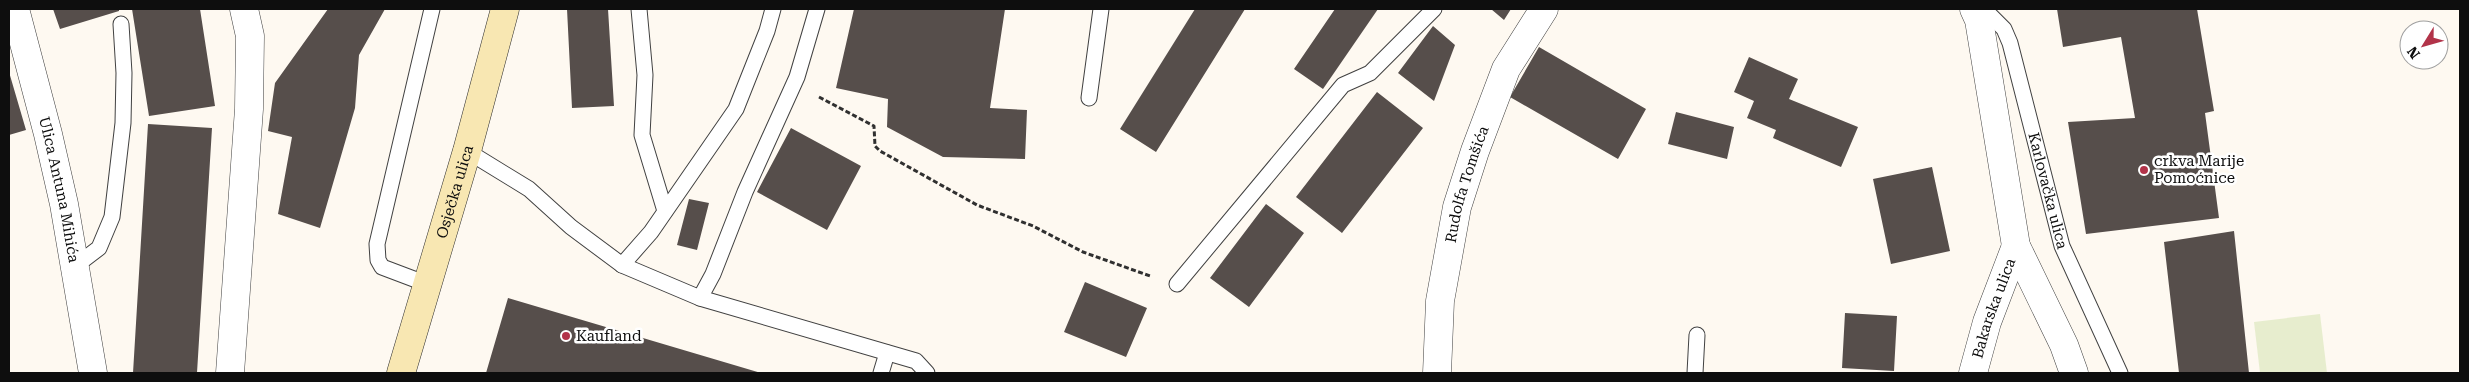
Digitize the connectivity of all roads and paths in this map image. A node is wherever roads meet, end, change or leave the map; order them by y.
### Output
1 (15, 9) edge
2 (244, 9) edge
3 (432, 9) edge
4 (505, 9) edge
5 (639, 9) edge
6 (773, 9) edge
7 (817, 9) edge
8 (1101, 9) edge
9 (1434, 9) edge
10 (1544, 9) edge
11 (1974, 9) edge
12 (1984, 9) edge
13 (121, 24) dead end
14 (793, 85) junction
15 (1089, 98) dead end
16 (467, 151) junction
17 (665, 211) junction
18 (2016, 246) junction
19 (622, 264) junction
20 (74, 267) junction
21 (427, 284) junction
22 (1177, 284) joint
23 (700, 298) junction
24 (1697, 335) dead end
25 (887, 354) junction
26 (93, 373) edge
27 (230, 373) edge
28 (400, 373) edge
29 (881, 373) edge
30 (927, 373) edge
31 (1437, 373) edge
32 (1695, 373) edge
33 (1973, 373) edge
34 (2074, 373) edge
35 (2120, 373) edge

1 - 20 street, Ulica Antuna Mihića
2 - 27 street
3 - 21 lane
4 - 16 main road, Osječka ulica
5 - 17 lane
6 - 17 lane
7 - 14 lane
8 - 15 lane
9 - 22 lane
10 - 31 street, Rudolfa Tomšića
11 - 18 street
12 - 35 lane, Karlovačka ulica
13 - 20 lane
14 - 22 path
14 - 23 lane
16 - 19 lane
16 - 21 main road, Osječka ulica
17 - 19 lane
18 - 33 street, Bakarska ulica
18 - 34 street
19 - 23 lane
20 - 26 street, Ulica Antuna Mihića
21 - 28 main road, Osječka ulica
23 - 25 lane
24 - 32 lane
25 - 29 lane
25 - 30 lane

